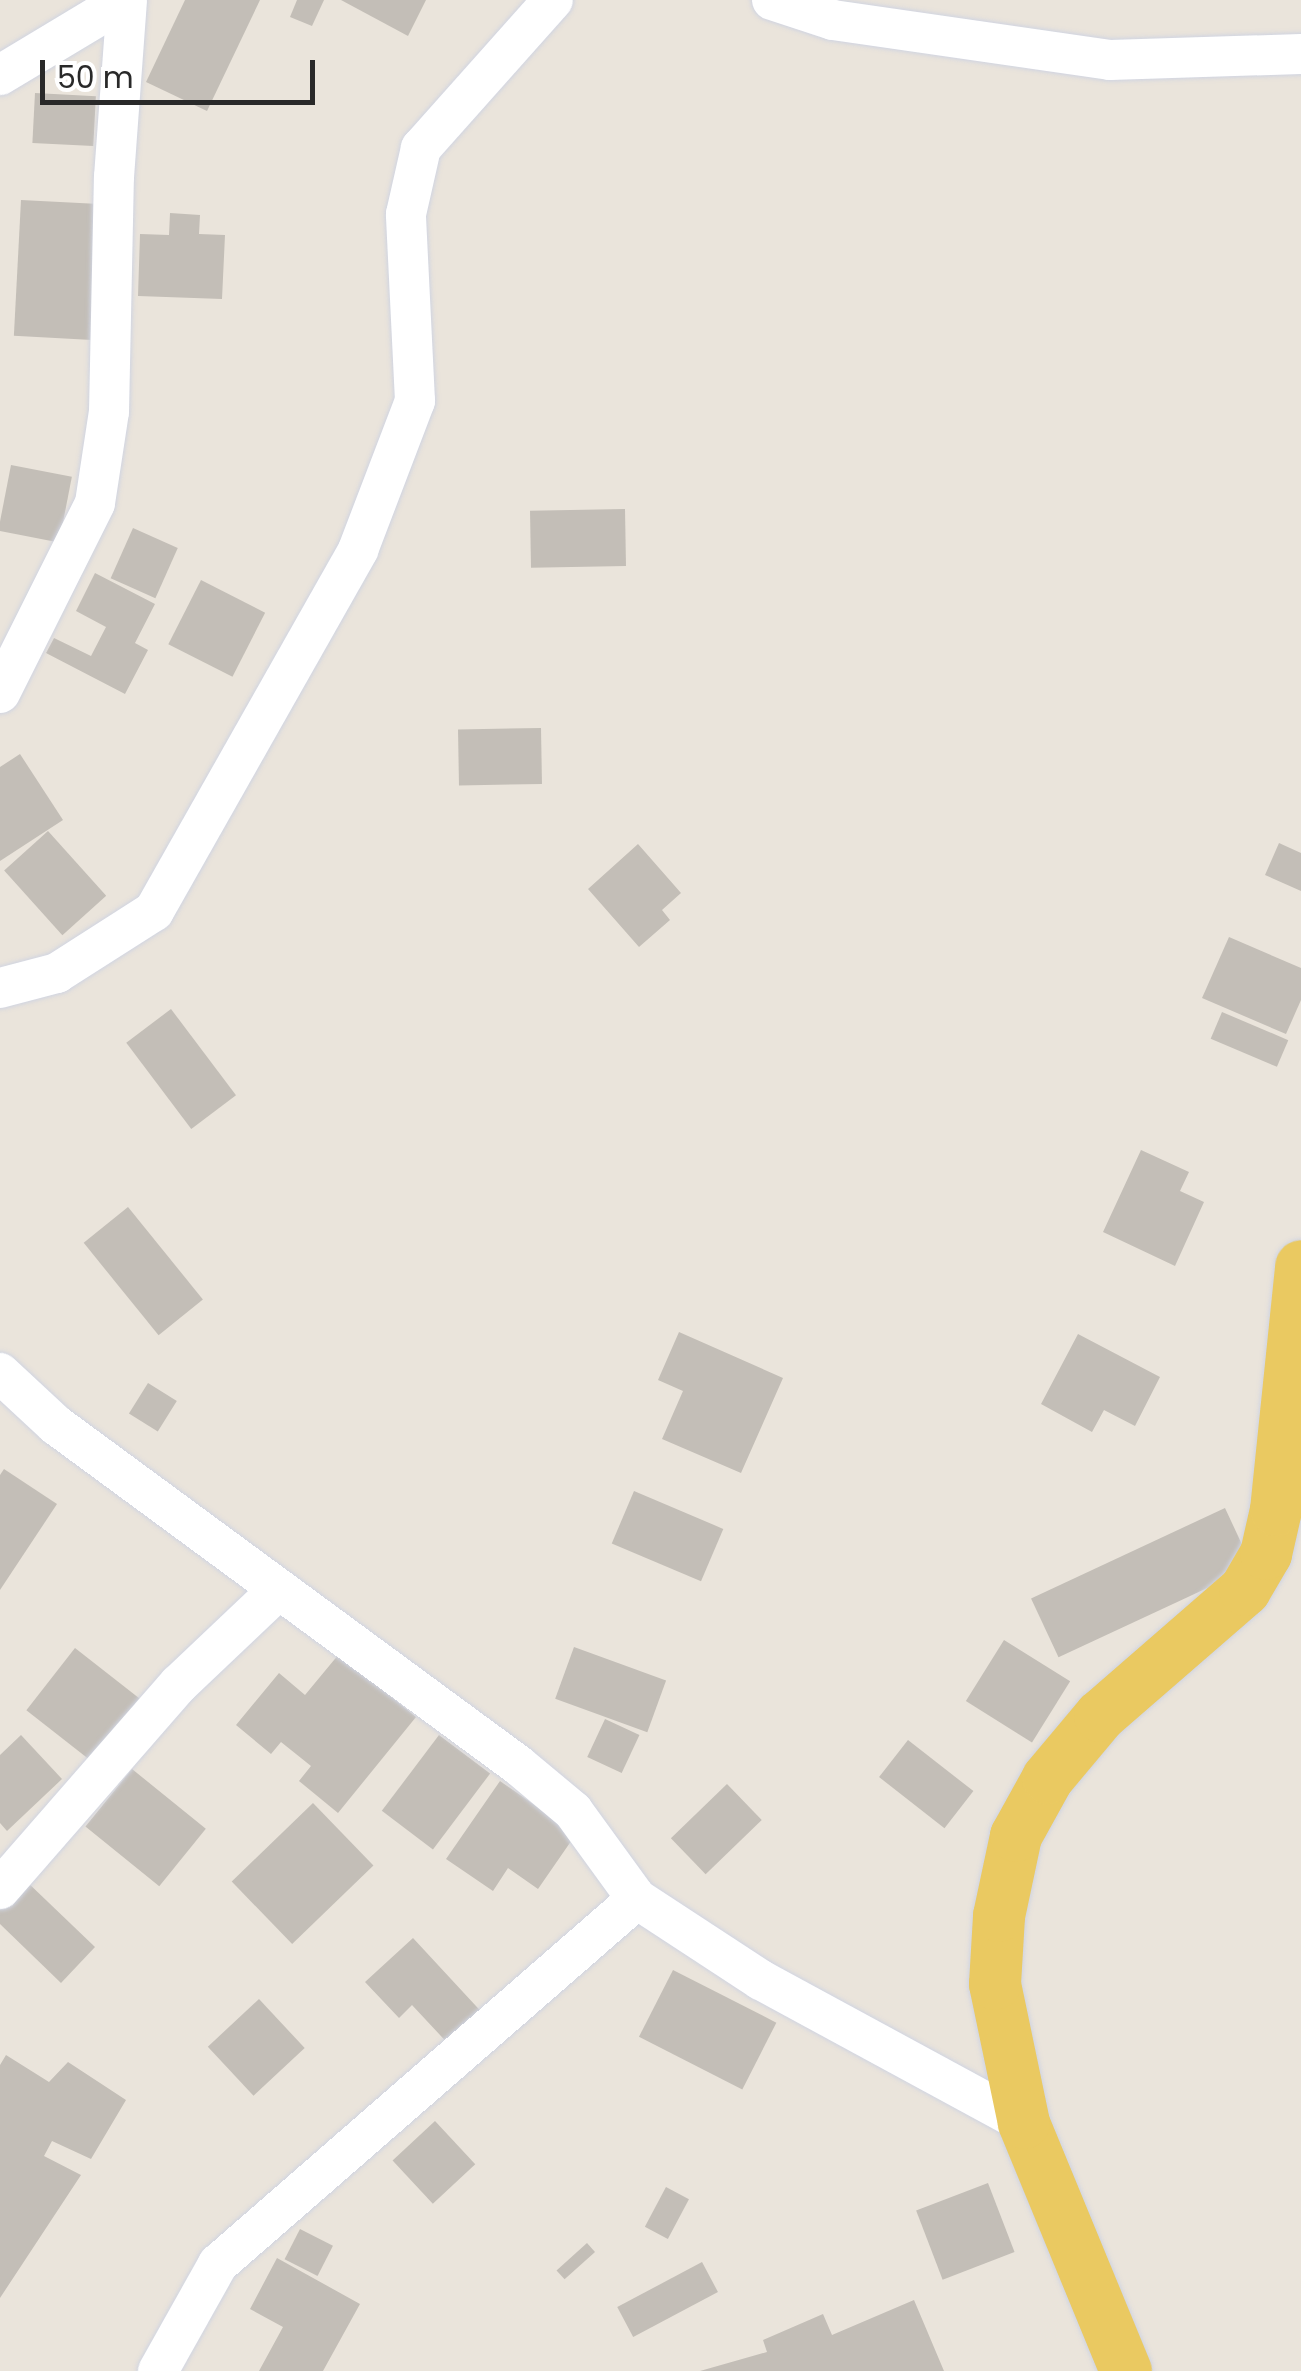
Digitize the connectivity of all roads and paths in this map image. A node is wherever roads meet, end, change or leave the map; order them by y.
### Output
1 (126, 0) edge
2 (553, 0) edge
3 (772, 0) edge
4 (1301, 54) edge
5 (0, 75) edge
6 (0, 693) edge
7 (0, 988) edge
8 (1301, 1266) edge
9 (0, 1373) edge
10 (278, 1590) junction
11 (0, 1890) edge
12 (638, 1899) junction
13 (1024, 2123) junction
14 (158, 2371) edge
15 (1126, 2371) edge

1 - 5 street
1 - 6 street
2 - 7 street
3 - 4 street
8 - 13 main road
9 - 10 street
10 - 11 street
10 - 12 street
12 - 13 street
12 - 14 street
13 - 15 main road

